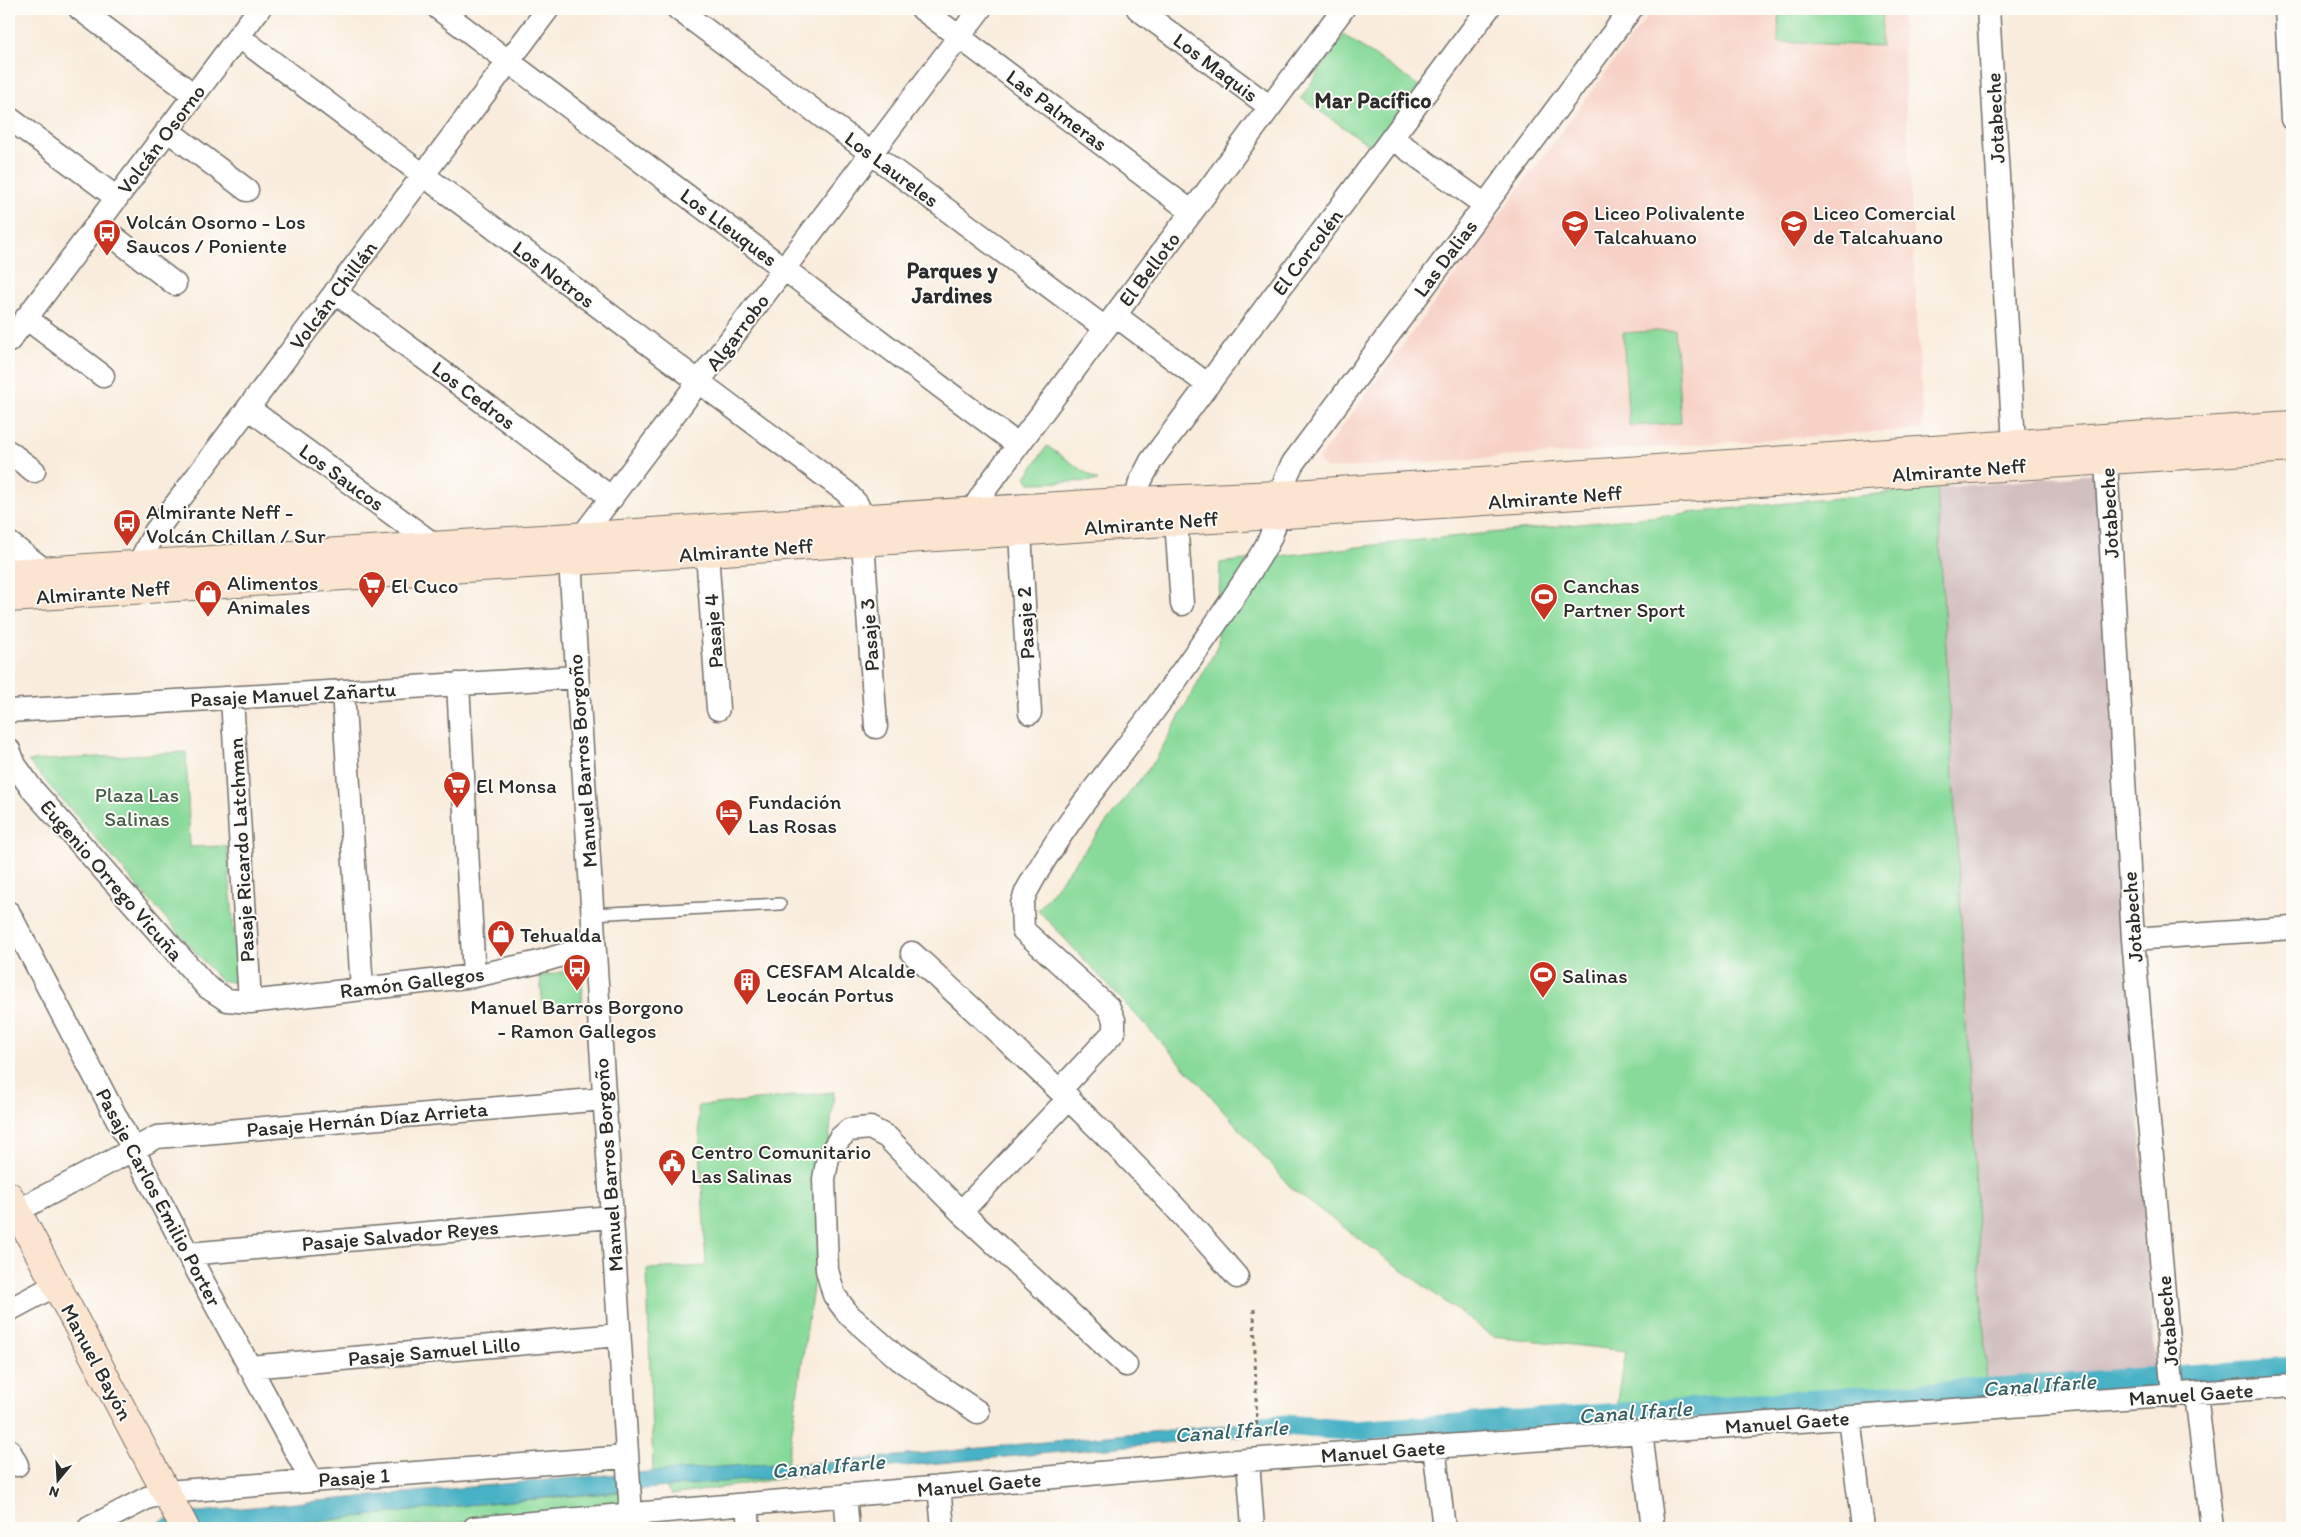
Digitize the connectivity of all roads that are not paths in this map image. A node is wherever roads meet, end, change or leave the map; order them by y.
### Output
1 (80, 9) edge
2 (258, 9) edge
3 (439, 9) edge
4 (548, 9) edge
5 (678, 9) edge
6 (922, 9) edge
7 (980, 9) edge
8 (1138, 9) edge
9 (1488, 9) edge
10 (1631, 9) edge
11 (1988, 9) edge
12 (2286, 9) edge
13 (1332, 13) edge
14 (238, 36) junction
15 (959, 36) junction
16 (509, 61) junction
17 (194, 95) junction
18 (1270, 107) junction
19 (2292, 119) edge
20 (10, 122) edge
21 (167, 130) junction
22 (1392, 138) junction
23 (871, 153) junction
24 (423, 175) junction
25 (247, 190) dead end
26 (117, 198) junction
27 (1485, 205) junction
28 (1192, 212) junction
29 (97, 224) junction
30 (784, 268) junction
31 (175, 284) dead end
32 (335, 292) junction
33 (26, 318) junction
34 (1110, 322) junction
35 (9, 342) edge
36 (104, 376) dead end
37 (698, 383) junction
38 (1208, 385) junction
39 (248, 408) junction
40 (2292, 425) edge
41 (1018, 445) junction
42 (2292, 448) edge
43 (2105, 449) junction
44 (9, 452) edge
45 (2015, 455) junction
46 (34, 471) dead end
47 (612, 498) junction
48 (1136, 501) junction
49 (1279, 505) junction
50 (1176, 522) junction
51 (972, 523) junction
52 (863, 530) junction
53 (1020, 532) junction
54 (583, 535) junction
55 (9, 543) edge
56 (436, 546) junction
57 (707, 552) junction
58 (570, 561) junction
59 (46, 571) junction
60 (9, 573) edge
61 (138, 577) junction
62 (9, 598) edge
63 (1182, 604) dead end
64 (577, 677) junction
65 (458, 684) junction
66 (343, 691) junction
67 (232, 698) junction
68 (718, 709) dead end
69 (9, 711) edge
70 (1030, 713) dead end
71 (876, 727) dead end
72 (9, 750) edge
73 (780, 904) dead end
74 (9, 913) edge
75 (592, 914) junction
76 (2292, 928) edge
77 (2133, 939) junction
78 (594, 946) junction
79 (912, 953) dead end
80 (474, 976) junction
81 (362, 989) junction
82 (227, 1000) joint
83 (250, 1002) junction
84 (1065, 1094) junction
85 (604, 1099) junction
86 (134, 1149) junction
87 (13, 1203) edge
88 (961, 1212) junction
89 (611, 1217) junction
90 (188, 1254) junction
91 (1237, 1277) dead end
92 (56, 1285) junction
93 (9, 1310) edge
94 (619, 1335) junction
95 (1126, 1365) dead end
96 (249, 1367) junction
97 (2172, 1383) junction
98 (2292, 1386) edge
99 (2196, 1394) junction
100 (978, 1412) dead end
101 (1849, 1418) junction
102 (1641, 1432) junction
103 (1434, 1447) junction
104 (1248, 1460) junction
105 (627, 1463) junction
106 (312, 1480) junction
107 (939, 1487) junction
108 (845, 1495) junction
109 (747, 1504) junction
110 (176, 1510) edge
111 (629, 1514) edge
112 (89, 1528) edge
113 (474, 1528) edge
114 (749, 1528) edge
115 (848, 1528) edge
116 (943, 1528) edge
117 (1253, 1528) edge
118 (1444, 1528) edge
119 (1653, 1528) edge
120 (1863, 1528) edge
121 (2212, 1528) edge

1 - 17 street
2 - 14 street, Volcán Osorno
3 - 16 street, Los Lleuques
4 - 16 street, Volcán Chillán
5 - 23 street, Los Laureles
6 - 15 street, Las Palmeras
7 - 15 street, Algarrobo
8 - 18 street, Los Maquis
9 - 22 street, El Corcolén
10 - 27 street, Las Dalias
11 - 45 street, Jotabeche
12 - 19 street
13 - 18 street, El Belloto
14 - 17 street, Volcán Osorno
14 - 24 street, Los Notros
15 - 23 street, Algarrobo
15 - 28 street, Las Palmeras
16 - 24 street, Volcán Chillán
16 - 30 street, Los Lleuques
17 - 21 street, Volcán Osorno
18 - 28 street, El Belloto
20 - 26 street
21 - 25 street
21 - 26 street, Volcán Osorno
22 - 27 street
22 - 38 street, El Corcolén
23 - 30 street, Algarrobo
23 - 34 street, Los Laureles
24 - 32 street, Volcán Chillán
24 - 37 street, Los Notros
26 - 29 street, Volcán Osorno
27 - 49 street, Las Dalias
28 - 34 street, El Belloto
29 - 31 street
29 - 33 street, Volcán Osorno
30 - 37 street, Algarrobo
30 - 41 street, Los Lleuques
32 - 39 street, Volcán Chillán
32 - 47 street, Los Cedros
33 - 35 street, Volcán Osorno
33 - 36 street
34 - 38 street, Los Laureles
34 - 41 street, El Belloto
37 - 47 street, Algarrobo
37 - 52 street, Los Notros
38 - 48 street, El Corcolén
39 - 56 street, Los Saucos
39 - 61 street, Volcán Chillán
40 - 43 street, Almirante Neff
41 - 51 street, El Belloto
42 - 43 street, Almirante Neff
43 - 45 street, Almirante Neff
43 - 77 street, Jotabeche
44 - 46 street
45 - 49 street, Almirante Neff
47 - 54 street, Algarrobo
48 - 49 street, Almirante Neff
48 - 51 street, Almirante Neff
49 - 50 street, Almirante Neff
49 - 84 street, Las Dalias
50 - 53 street, Almirante Neff
50 - 63 street
51 - 52 street, Almirante Neff
51 - 53 street, Almirante Neff
52 - 54 street, Almirante Neff
52 - 57 street, Almirante Neff
52 - 71 street, Pasaje 3
53 - 70 street, Pasaje 2
54 - 56 street, Almirante Neff
54 - 58 street
55 - 59 street
56 - 61 street, Almirante Neff
57 - 58 street, Almirante Neff
57 - 68 street, Pasaje 4
58 - 61 street, Almirante Neff
58 - 64 street, Manuel Barros Borgoño
59 - 60 street, Almirante Neff
59 - 61 street, Almirante Neff
61 - 62 street, Almirante Neff
64 - 65 street, Pasaje Manuel Zañartu
64 - 75 street, Manuel Barros Borgoño
65 - 66 street, Pasaje Manuel Zañartu
65 - 80 street
66 - 67 street, Pasaje Manuel Zañartu
66 - 81 street
67 - 69 street, Pasaje Manuel Zañartu
67 - 83 street, Pasaje Ricardo Latchman
72 - 82 street, Eugenio Orrego Vicuña
73 - 75 lane
74 - 86 street, Pasaje Carlos Emilio Porter
75 - 78 street, Manuel Barros Borgoño
76 - 77 street
77 - 97 street, Jotabeche
78 - 80 street, Ramón Gallegos
78 - 85 street, Manuel Barros Borgoño
79 - 84 street
80 - 81 street, Ramón Gallegos
81 - 83 street, Ramón Gallegos
82 - 83 street, Ramón Gallegos
84 - 88 street
84 - 91 street
85 - 86 street, Pasaje Hernán Díaz Arrieta
85 - 89 street, Manuel Barros Borgoño
86 - 87 street, Pasaje Hernán Díaz Arrieta
86 - 90 street, Pasaje Carlos Emilio Porter
87 - 92 street, Manuel Bayón
88 - 95 street
88 - 100 street
89 - 90 street, Pasaje Salvador Reyes
89 - 94 street, Manuel Barros Borgoño
90 - 96 street, Pasaje Carlos Emilio Porter
92 - 93 street
92 - 110 street, Manuel Bayón
94 - 96 street, Pasaje Samuel Lillo
94 - 105 street, Manuel Barros Borgoño
96 - 106 street, Pasaje Carlos Emilio Porter
97 - 99 street, Manuel Gaete
97 - 101 street, Manuel Gaete
98 - 99 street, Manuel Gaete
99 - 121 street, Jotabeche
101 - 102 street, Manuel Gaete
101 - 120 street
102 - 103 street, Manuel Gaete
102 - 119 street
103 - 104 street, Manuel Gaete
103 - 118 street
104 - 107 street, Manuel Gaete
104 - 117 street
105 - 106 street, Pasaje 1
105 - 111 street, Manuel Barros Borgoño
106 - 110 street, Pasaje 1
107 - 108 street, Manuel Gaete
107 - 116 street
108 - 109 street, Manuel Gaete
108 - 115 street
109 - 111 street, Manuel Gaete
109 - 114 street
110 - 112 street, Pasaje 1
111 - 113 street, Manuel Gaete

